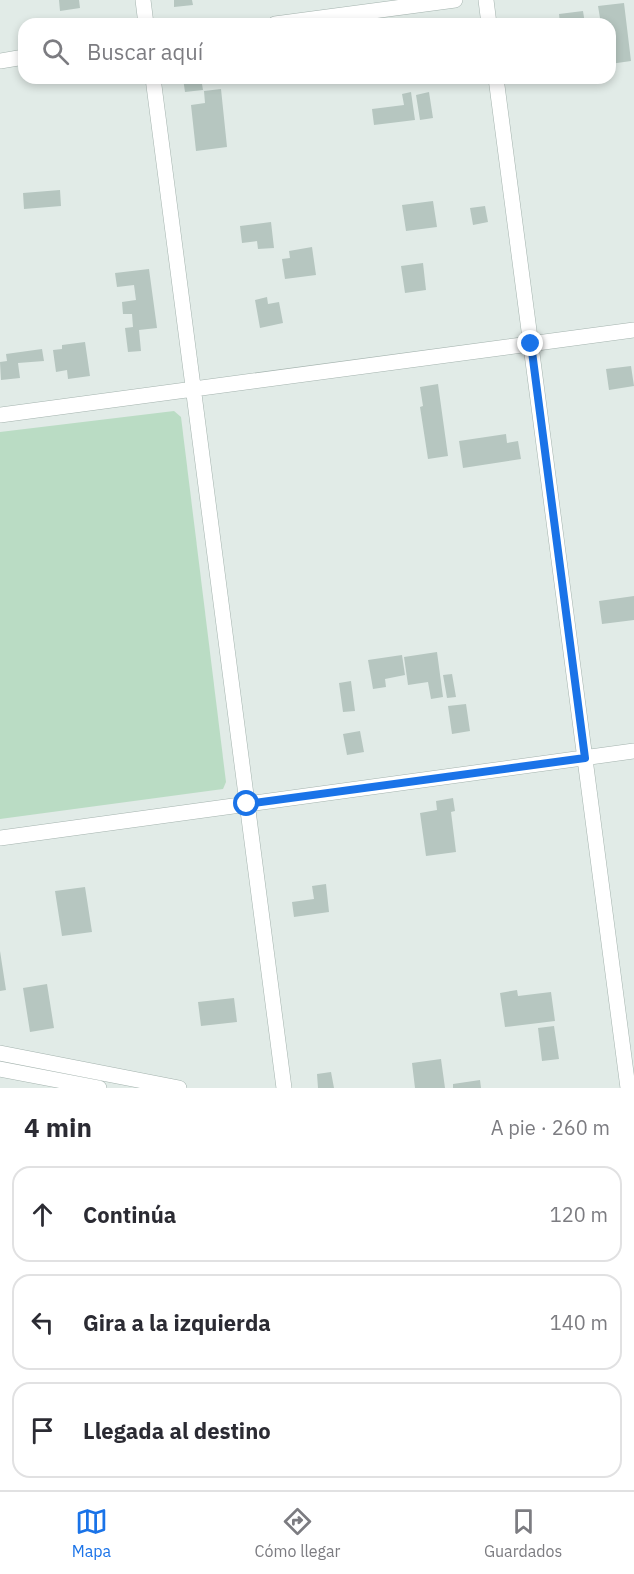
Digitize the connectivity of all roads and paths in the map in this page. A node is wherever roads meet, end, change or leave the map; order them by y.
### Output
1 (142, 0) edge
2 (455, 0) edge
3 (486, 0) edge
4 (145, 18) edge
5 (320, 18) edge
6 (488, 18) edge
7 (18, 58) edge
8 (0, 61) edge
9 (154, 84) edge
10 (497, 84) edge
11 (634, 330) edge
12 (531, 344) junction
13 (193, 389) junction
14 (0, 415) edge
15 (634, 751) edge
16 (585, 758) junction
17 (247, 804) junction
18 (0, 838) edge
19 (0, 1053) edge
20 (0, 1069) edge
21 (99, 1088) edge
22 (179, 1088) edge
23 (284, 1088) edge
24 (628, 1088) edge

1 - 4 street
2 - 5 street
3 - 6 street
7 - 8 street
9 - 13 street
10 - 12 street
11 - 12 street
12 - 13 street
12 - 16 street
13 - 14 street
13 - 17 street
15 - 16 street
16 - 17 street
16 - 24 street
17 - 18 street
17 - 23 street
19 - 22 street
20 - 21 street

